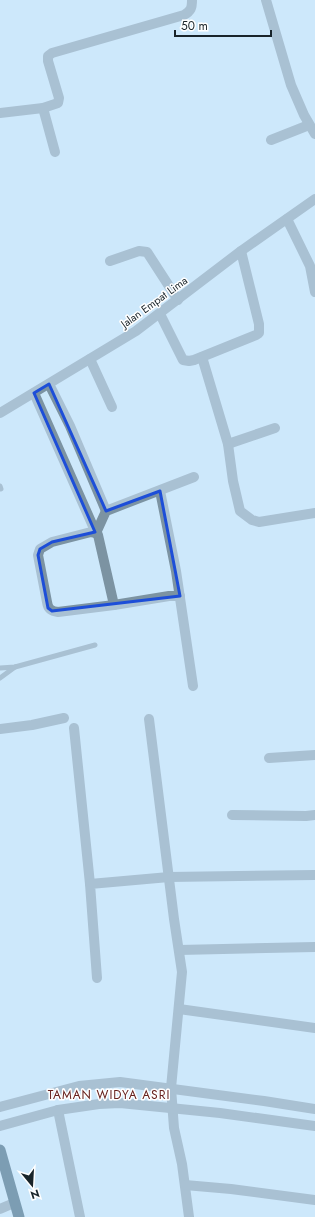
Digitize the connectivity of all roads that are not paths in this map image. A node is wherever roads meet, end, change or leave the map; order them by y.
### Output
1 (192, 0) edge
2 (266, 0) edge
3 (43, 108) junction
4 (0, 113) edge
5 (309, 125) junction
6 (315, 134) edge
7 (271, 140) dead end
8 (55, 152) dead end
9 (315, 199) edge
10 (287, 218) junction
11 (241, 252) junction
12 (110, 261) dead end
13 (312, 265) edge
14 (315, 292) edge
15 (178, 300) junction
16 (160, 314) junction
17 (202, 357) junction
18 (90, 359) junction
19 (48, 384) junction
20 (34, 393) junction
21 (112, 407) dead end
22 (0, 413) edge
23 (275, 428) dead end
24 (228, 444) junction
25 (194, 477) dead end
26 (160, 491) junction
27 (106, 511) junction
28 (315, 514) edge
29 (96, 533) junction
30 (180, 596) junction
31 (114, 605) junction
32 (95, 645) dead end
33 (15, 667) junction
34 (0, 668) edge
35 (0, 678) edge
36 (193, 686) dead end
37 (64, 718) dead end
38 (148, 719) dead end
39 (74, 728) dead end
40 (0, 729) edge
41 (315, 755) edge
42 (269, 758) dead end
43 (232, 815) dead end
44 (315, 815) edge
45 (169, 877) junction
46 (315, 877) edge
47 (90, 884) junction
48 (315, 947) edge
49 (179, 950) junction
50 (97, 978) dead end
51 (179, 1009) junction
52 (315, 1028) edge
53 (172, 1088) junction
54 (0, 1107) edge
55 (172, 1108) junction
56 (315, 1109) edge
57 (58, 1110) junction
58 (0, 1126) edge
59 (315, 1126) edge
60 (0, 1153) edge
61 (185, 1185) junction
62 (315, 1200) edge
63 (14, 1202) junction
64 (0, 1209) edge
65 (19, 1217) edge
66 (80, 1217) edge
67 (189, 1217) edge

1 - 3 street
2 - 5 street
3 - 4 street
3 - 8 street
5 - 6 street
5 - 7 street
9 - 10 street, Jalan Empat Lima
10 - 11 street, Jalan Empat Lima
10 - 13 street
11 - 15 street, Jalan Empat Lima
11 - 17 street
12 - 15 street
13 - 14 street
15 - 16 street, Jalan Empat Lima
16 - 17 street
16 - 18 street, Jalan Empat Lima
17 - 24 street
18 - 19 street, Jalan Empat Lima
18 - 21 street
19 - 20 street, Jalan Empat Lima
19 - 27 street
20 - 22 street, Jalan Empat Lima
20 - 29 street
23 - 24 street
24 - 28 street
25 - 26 street
26 - 27 street
26 - 30 street
27 - 29 street
29 - 31 street
29 - 31 street
30 - 31 street
30 - 36 street
32 - 33 lane
33 - 34 lane
33 - 35 lane
37 - 40 street
38 - 45 street
39 - 47 street
41 - 42 street
43 - 44 street
45 - 46 street
45 - 47 street
45 - 49 street
47 - 50 street
48 - 49 street
49 - 51 street
51 - 52 street
51 - 53 street
53 - 54 street
53 - 55 street
53 - 56 street
55 - 57 street
55 - 59 street
55 - 61 street
57 - 58 street
57 - 66 street
60 - 63 highway
61 - 62 street
61 - 67 street
63 - 64 street
63 - 65 highway

